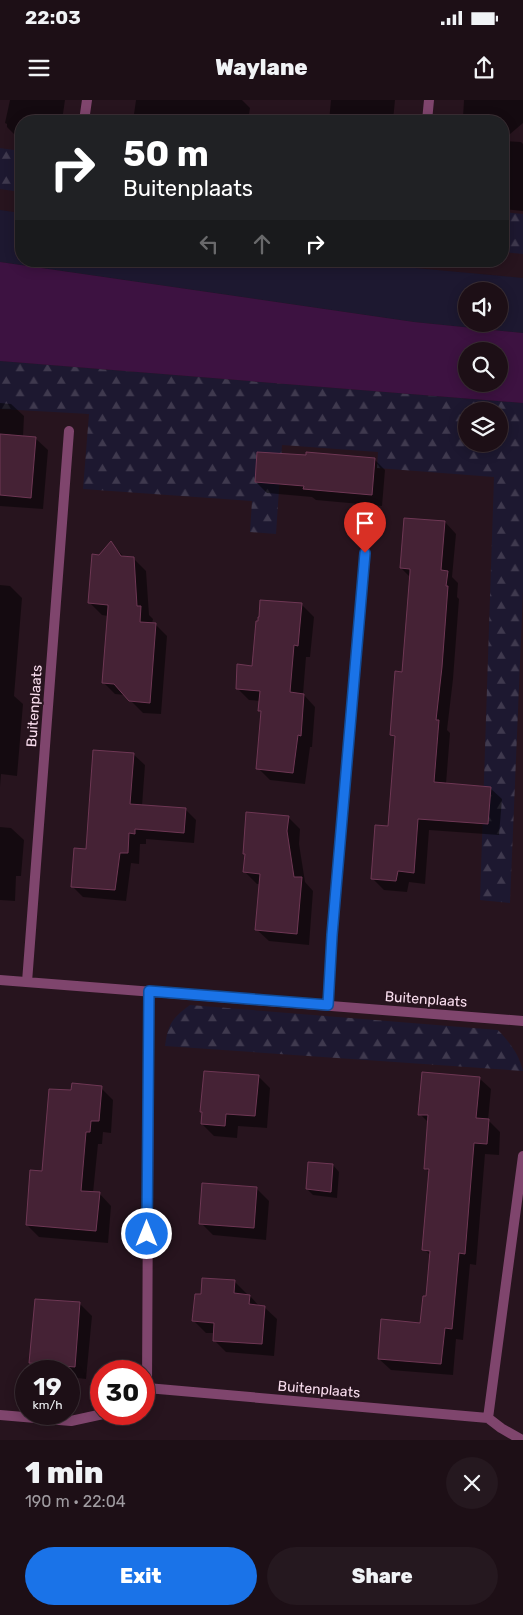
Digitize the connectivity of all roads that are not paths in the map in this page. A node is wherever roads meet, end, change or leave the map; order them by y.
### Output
1 (87, 100) edge
2 (429, 100) edge
3 (85, 115) edge
4 (428, 115) edge
5 (69, 431) dead end
6 (365, 553) dead end
7 (0, 980) edge
8 (26, 982) junction
9 (149, 991) junction
10 (328, 1005) junction
11 (523, 1021) edge
12 (523, 1156) edge
13 (145, 1360) edge
14 (155, 1391) edge
15 (0, 1415) edge
16 (90, 1417) edge
17 (488, 1418) junction
18 (522, 1440) edge

1 - 3 street
2 - 4 street
5 - 8 street, Buitenplaats
6 - 10 street
7 - 8 street, Buitenplaats
8 - 9 street, Buitenplaats
9 - 10 street, Buitenplaats
9 - 13 street, Buitenplaats
10 - 11 street, Buitenplaats
12 - 17 street
14 - 17 street, Buitenplaats
15 - 16 street
17 - 18 street, Buitenplaats

